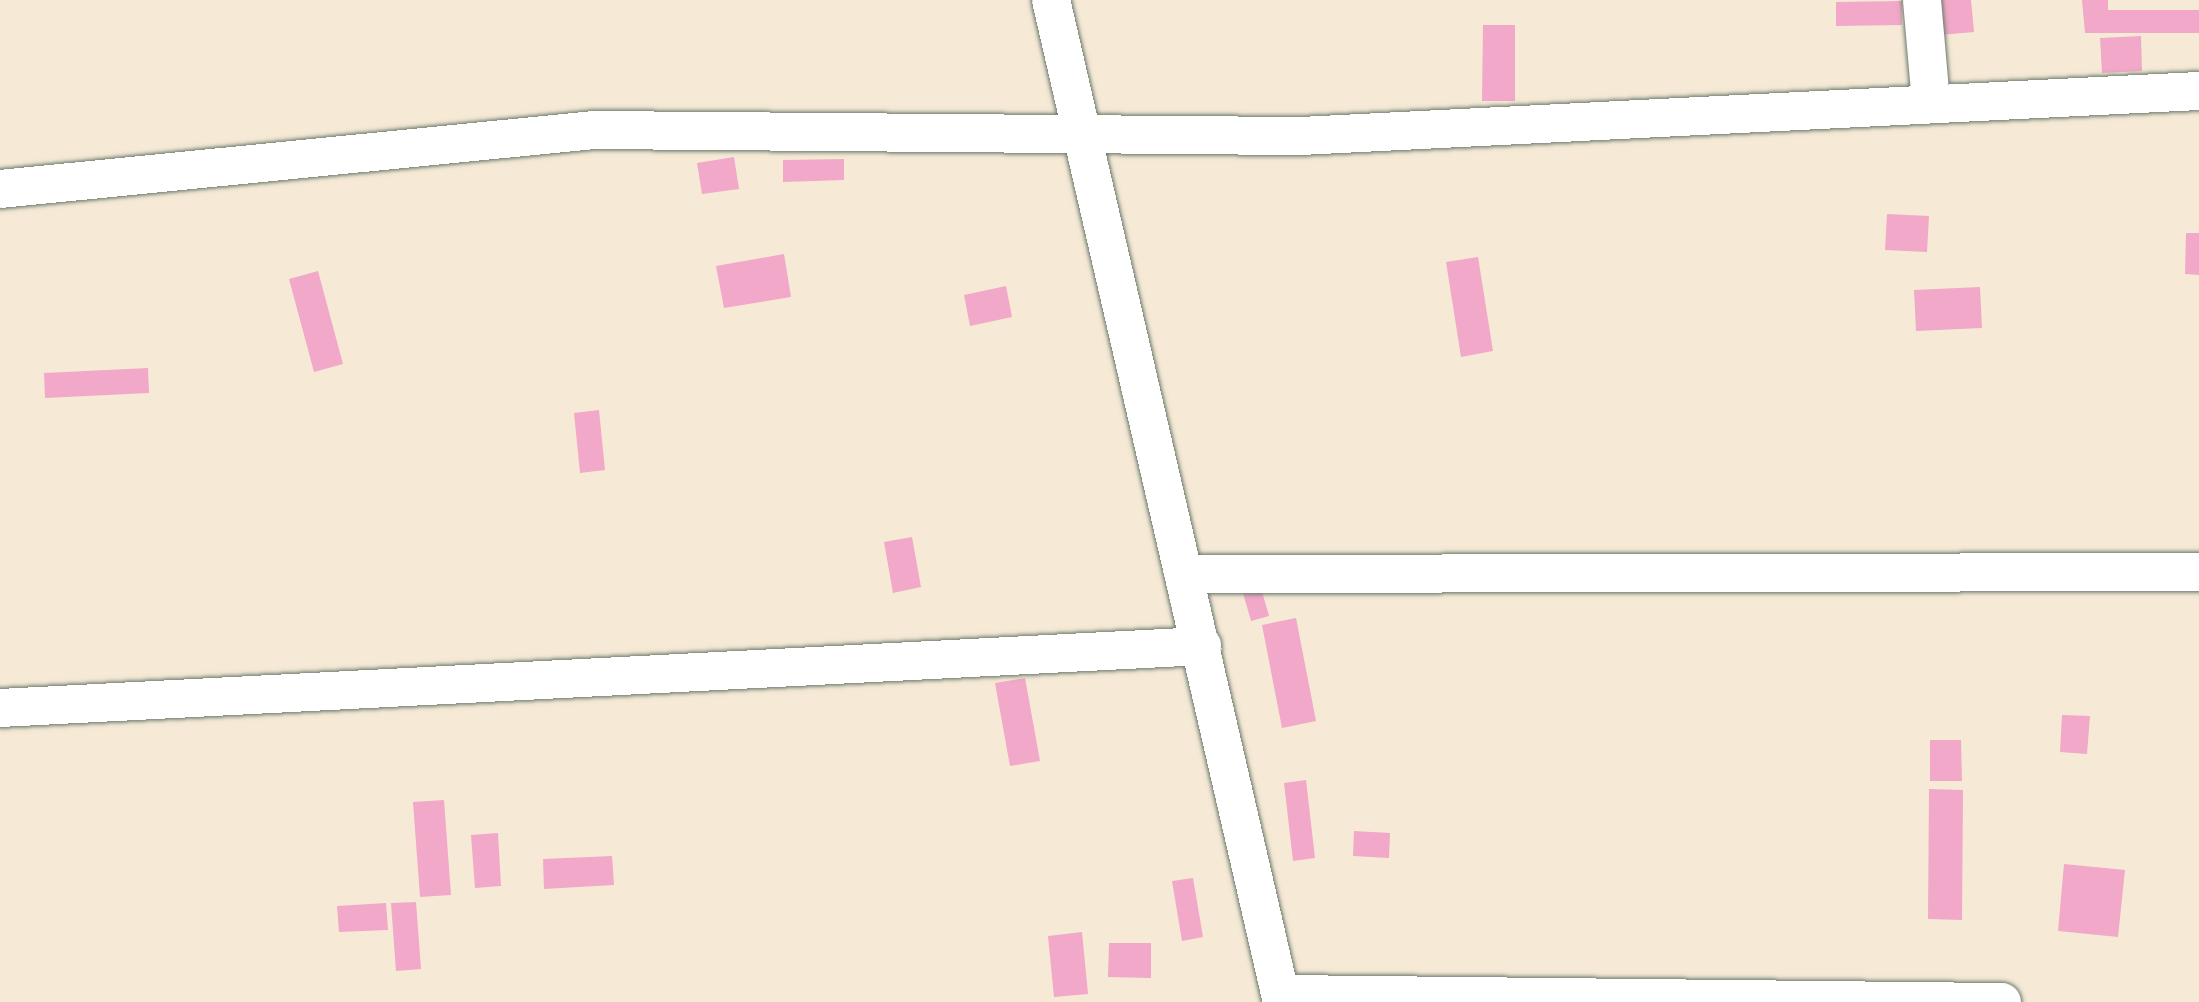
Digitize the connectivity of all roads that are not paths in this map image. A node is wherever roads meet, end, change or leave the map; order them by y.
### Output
1 (1051, 0) edge
2 (1922, 0) edge
3 (2199, 91) edge
4 (1931, 103) junction
5 (1085, 134) junction
6 (0, 190) edge
7 (2199, 572) edge
8 (1185, 574) junction
9 (1202, 646) junction
10 (0, 708) edge
11 (1282, 998) edge
12 (2002, 1002) edge

1 - 5 street
2 - 4 street
3 - 4 street
4 - 5 street
5 - 6 street
5 - 8 street
7 - 8 street
8 - 9 street
9 - 10 street
9 - 11 street
11 - 12 street

